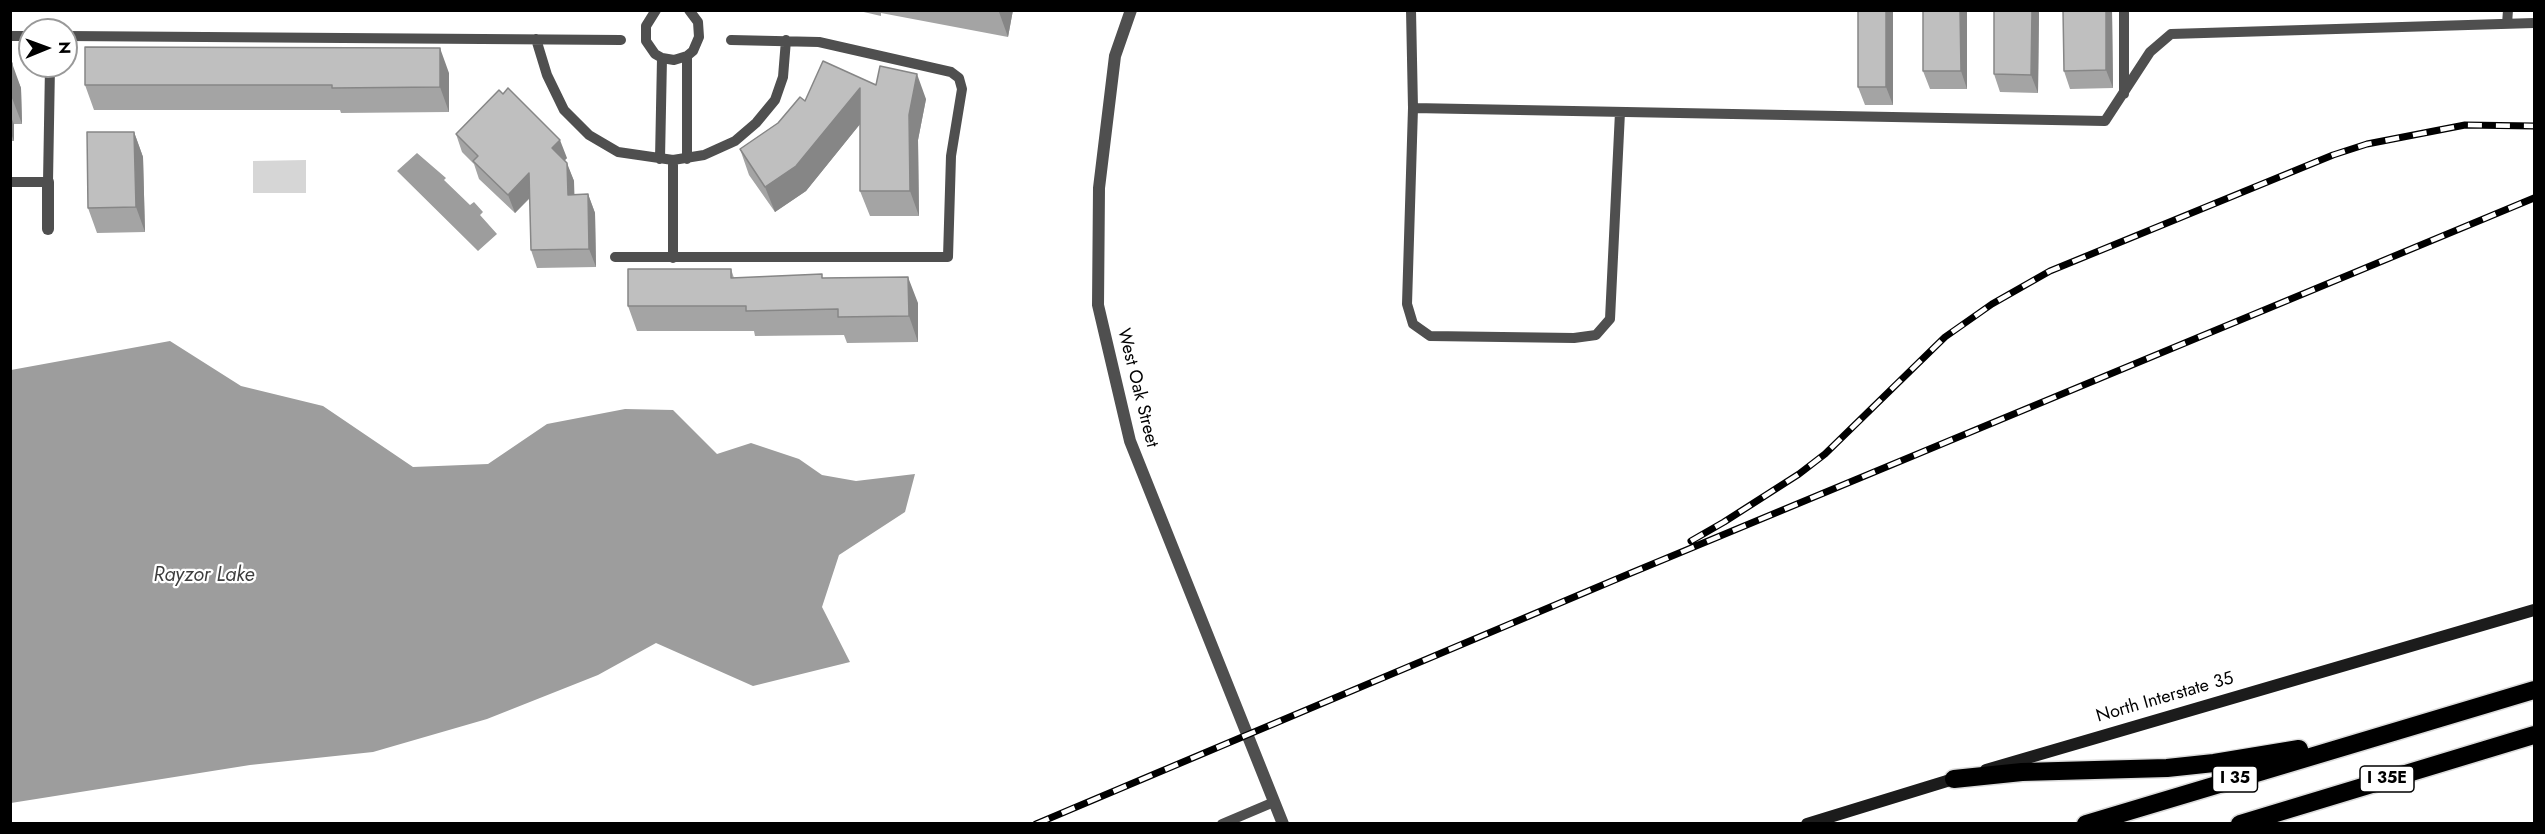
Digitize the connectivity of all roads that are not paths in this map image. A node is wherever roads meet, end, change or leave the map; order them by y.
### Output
1 (656, 10) edge
2 (689, 10) edge
3 (1131, 10) edge
4 (1411, 10) edge
5 (2124, 10) edge
6 (2508, 10) edge
7 (2535, 23) edge
8 (2507, 24) junction
9 (78, 36) edge
10 (537, 39) junction
11 (621, 40) dead end
12 (731, 40) dead end
13 (786, 40) junction
14 (687, 56) junction
15 (662, 58) junction
16 (51, 78) edge
17 (2124, 94) junction
18 (1413, 108) junction
19 (1620, 112) junction
20 (660, 159) junction
21 (687, 159) junction
22 (673, 160) junction
23 (10, 182) edge
24 (48, 182) junction
25 (48, 229) dead end
26 (615, 257) dead end
27 (673, 258) junction
28 (2535, 609) edge
29 (2535, 690) edge
30 (2383, 734) junction
31 (2535, 735) edge
32 (1954, 779) junction
33 (1274, 802) junction
34 (1224, 823) edge
35 (1283, 824) edge
36 (1807, 824) edge
37 (2086, 824) edge
38 (2240, 824) edge

1 - 15 lane
2 - 14 lane
3 - 33 street, West Oak Street
4 - 18 lane
5 - 17 lane
6 - 8 lane
7 - 8 lane
8 - 17 lane
9 - 10 lane
10 - 11 lane
10 - 20 lane
12 - 13 lane
13 - 21 lane
13 - 27 lane
14 - 15 lane
14 - 21 lane
15 - 20 lane
16 - 24 lane
17 - 19 lane
18 - 19 lane
18 - 19 lane
20 - 22 lane
21 - 22 lane
22 - 27 lane
23 - 24 lane
24 - 25 street
26 - 27 lane
28 - 32 main road, North Interstate 35
29 - 30 highway, I 35
30 - 32 highway
30 - 37 highway, I 35
31 - 38 highway, I 35E
32 - 36 main road, North Interstate 35
33 - 34 lane
33 - 35 street, West Oak Street

